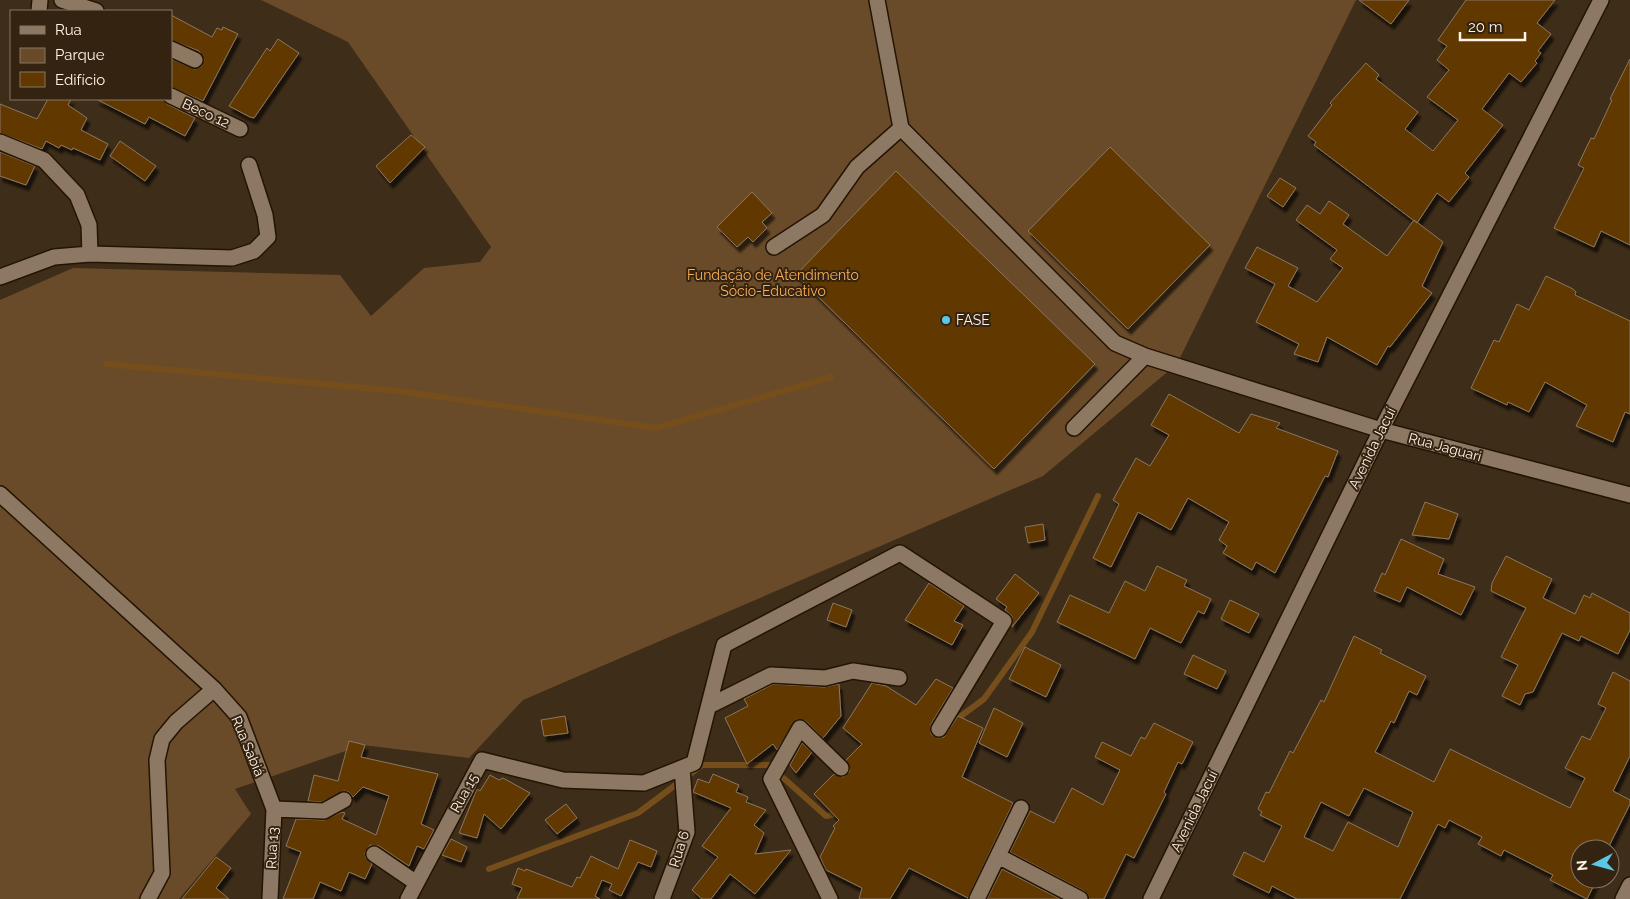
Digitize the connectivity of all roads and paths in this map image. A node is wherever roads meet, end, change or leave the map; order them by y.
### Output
1 (62, 0) edge
2 (877, 0) edge
3 (1601, 0) edge
4 (93, 10) edge
5 (172, 49) edge
6 (195, 60) dead end
7 (172, 96) edge
8 (901, 128) junction
9 (240, 129) dead end
10 (0, 142) edge
11 (249, 165) dead end
12 (774, 247) dead end
13 (90, 254) junction
14 (0, 278) edge
15 (1145, 356) junction
16 (1074, 428) dead end
17 (1381, 430) junction
18 (0, 494) edge
19 (1630, 495) edge
20 (899, 678) dead end
21 (214, 689) junction
22 (709, 706) junction
23 (939, 729) dead end
24 (682, 768) junction
25 (841, 768) dead end
26 (344, 800) dead end
27 (1021, 808) dead end
28 (274, 809) junction
29 (374, 854) dead end
30 (998, 856) junction
31 (415, 882) junction
32 (1630, 885) edge
33 (148, 899) edge
34 (270, 899) edge
35 (408, 899) edge
36 (662, 899) edge
37 (830, 899) edge
38 (977, 899) edge
39 (1080, 899) edge
40 (1151, 899) edge
41 (1623, 899) edge

1 - 4 street
2 - 8 street
3 - 17 street, Avenida Jacuí
5 - 6 street
7 - 9 street, Beco 12
8 - 12 street
8 - 15 street, Rua Jaguari
10 - 13 street
11 - 13 street
13 - 14 street
15 - 16 street
15 - 17 street, Rua Jaguari
17 - 19 street, Rua Jaguari
17 - 40 street, Avenida Jacuí
18 - 21 street, Rua Sabiá
20 - 22 street
21 - 28 street, Rua Sabiá
21 - 33 street
22 - 23 street
22 - 24 street
24 - 31 street, Rua 15
24 - 36 street, Rua 6
25 - 37 street
26 - 28 street, Rua 13
27 - 30 street
28 - 34 street, Rua 13
29 - 31 street
30 - 38 street
30 - 39 street
31 - 35 street, Rua 15
32 - 41 street

